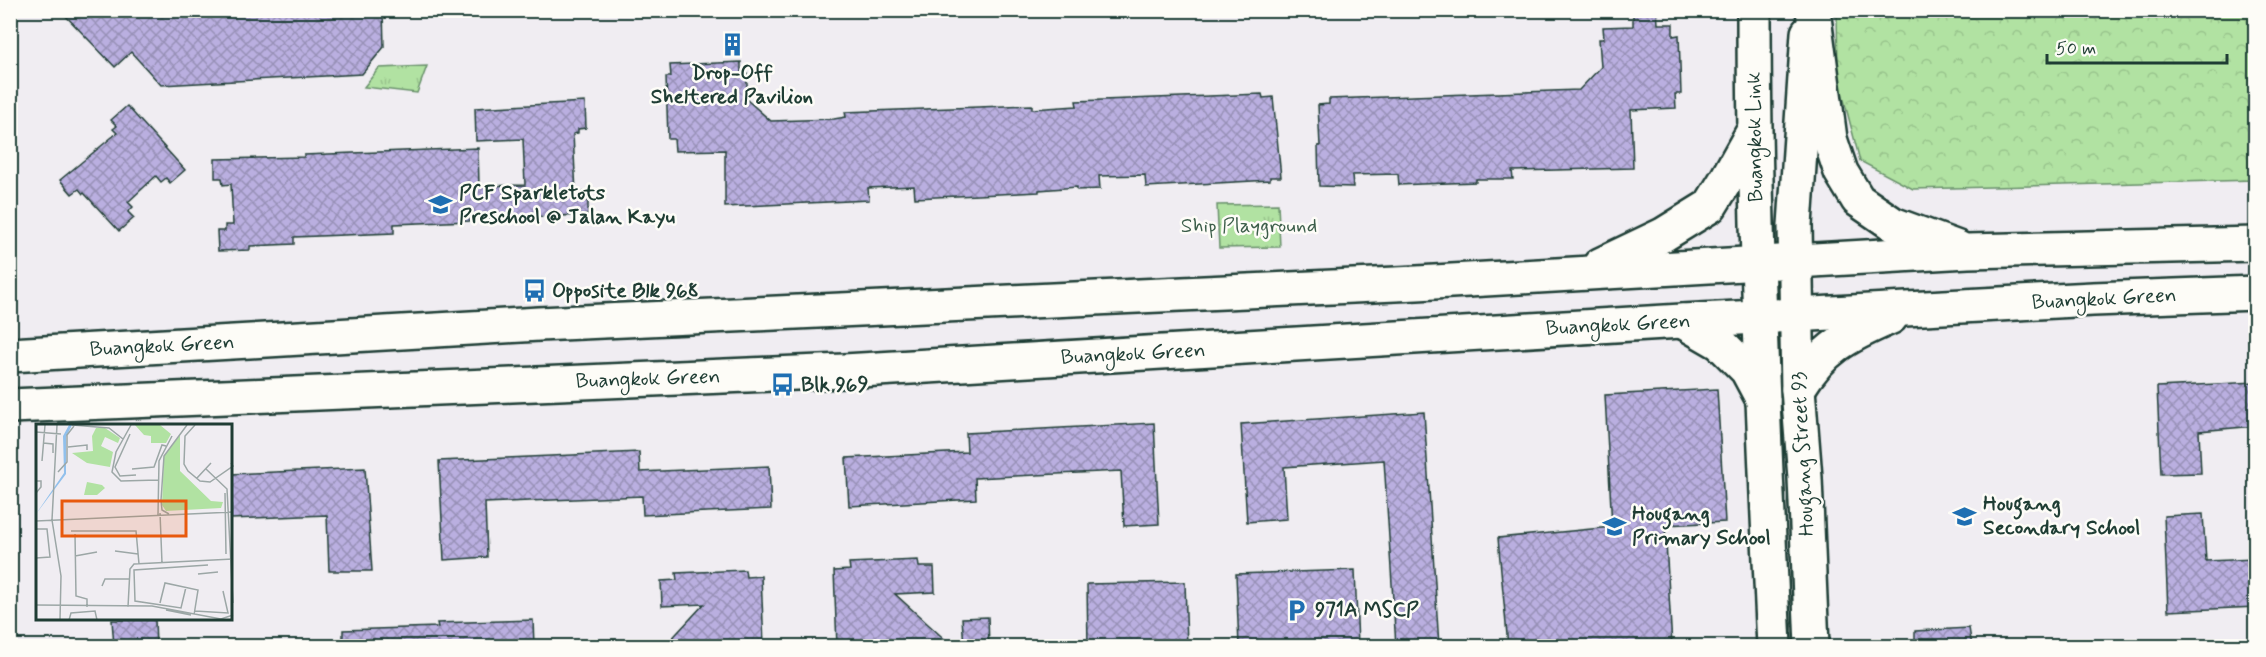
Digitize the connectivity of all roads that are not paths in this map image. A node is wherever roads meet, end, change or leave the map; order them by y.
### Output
1 (1754, 10) edge
2 (1811, 10) edge
3 (1754, 130) junction
4 (2256, 244) edge
5 (1968, 251) junction
6 (1796, 261) junction
7 (1759, 263) junction
8 (1584, 272) junction
9 (2256, 293) edge
10 (1906, 310) junction
11 (1797, 316) junction
12 (1760, 317) junction
13 (1682, 321) junction
14 (12, 354) edge
15 (1798, 389) junction
16 (1763, 400) junction
17 (15, 408) edge
18 (1774, 646) edge
19 (1812, 646) edge

1 - 3 main road, Buangkok Link
2 - 5 main road
2 - 6 main road, Buangkok Link
3 - 7 main road, Buangkok Link
3 - 8 main road
4 - 5 main road, Buangkok Green
5 - 6 main road, Buangkok Green
6 - 7 main road, Buangkok Green
6 - 11 main road, Hougang Street 93
7 - 8 main road, Buangkok Green
7 - 12 main road, Hougang Street 93
8 - 14 main road, Buangkok Green
9 - 10 main road, Buangkok Green
10 - 11 main road, Buangkok Green
10 - 15 main road
11 - 12 main road, Buangkok Green
11 - 15 main road, Hougang Street 93
12 - 13 main road, Buangkok Green
12 - 16 main road, Hougang Street 93
13 - 16 main road
13 - 17 main road, Buangkok Green
15 - 19 main road, Hougang Street 93
16 - 18 main road, Hougang Street 93

